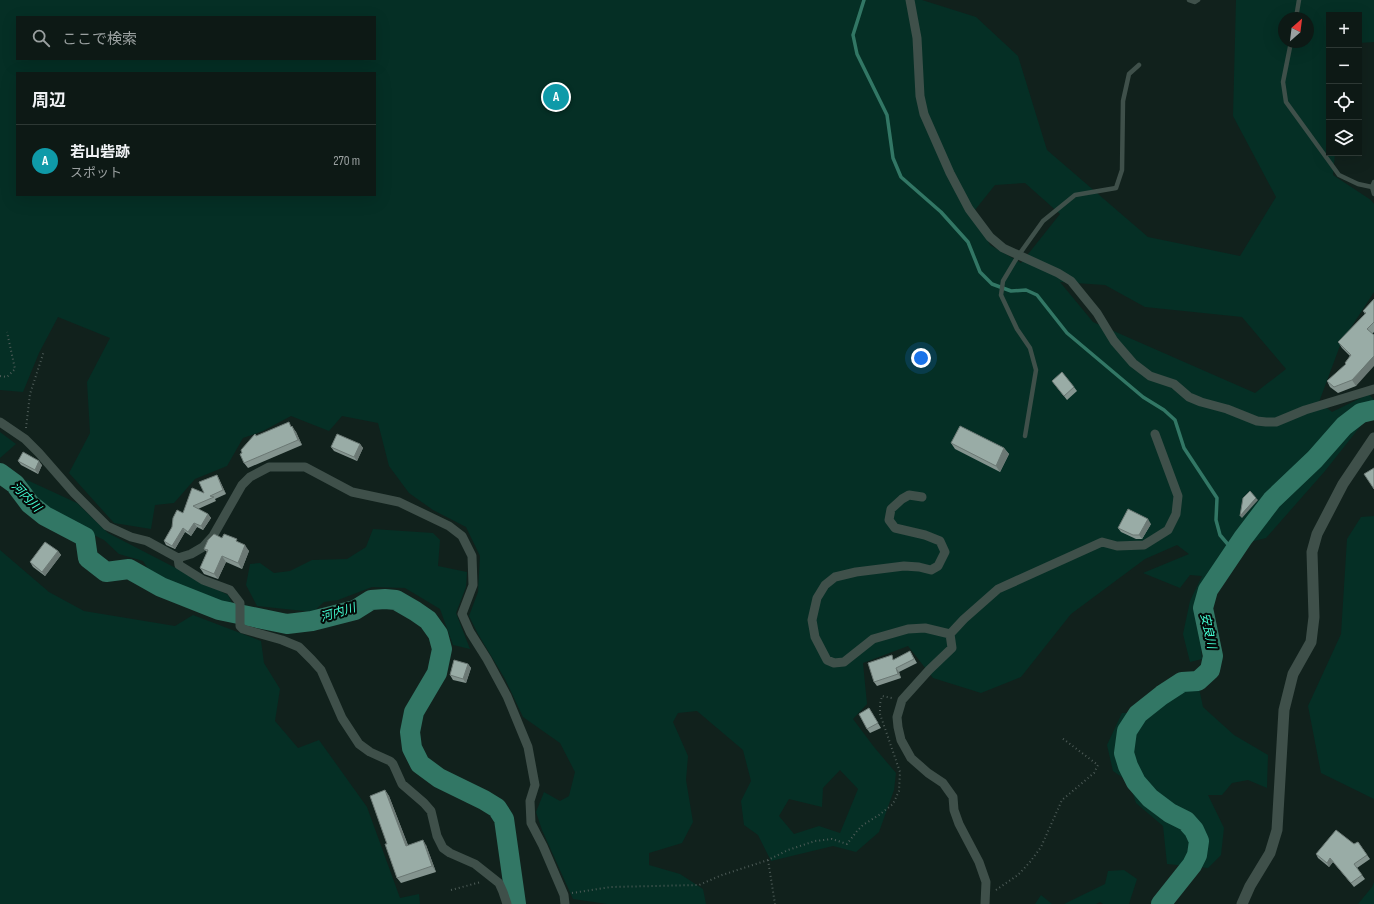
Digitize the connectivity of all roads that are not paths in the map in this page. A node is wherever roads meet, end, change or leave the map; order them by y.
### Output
1 (910, 0) edge
2 (1189, 0) edge
3 (1198, 0) edge
4 (1299, 0) edge
5 (1297, 12) edge
6 (1290, 48) edge
7 (1139, 65) dead end
8 (1374, 182) edge
9 (1372, 187) junction
10 (1374, 194) edge
11 (1018, 256) junction
12 (1374, 388) edge
13 (0, 422) edge
14 (1155, 434) dead end
15 (1025, 436) dead end
16 (1374, 438) edge
17 (922, 497) dead end
18 (178, 558) junction
19 (950, 634) junction
20 (564, 900) edge
21 (986, 900) edge
22 (507, 904) edge
23 (1242, 904) edge

1 - 11 street
2 - 3 lane
4 - 5 lane
6 - 9 lane
7 - 11 lane
8 - 9 lane
9 - 10 lane
11 - 12 street
11 - 15 lane
13 - 18 street
14 - 19 street
16 - 23 street
17 - 19 street
18 - 20 street
18 - 22 street
19 - 21 street

